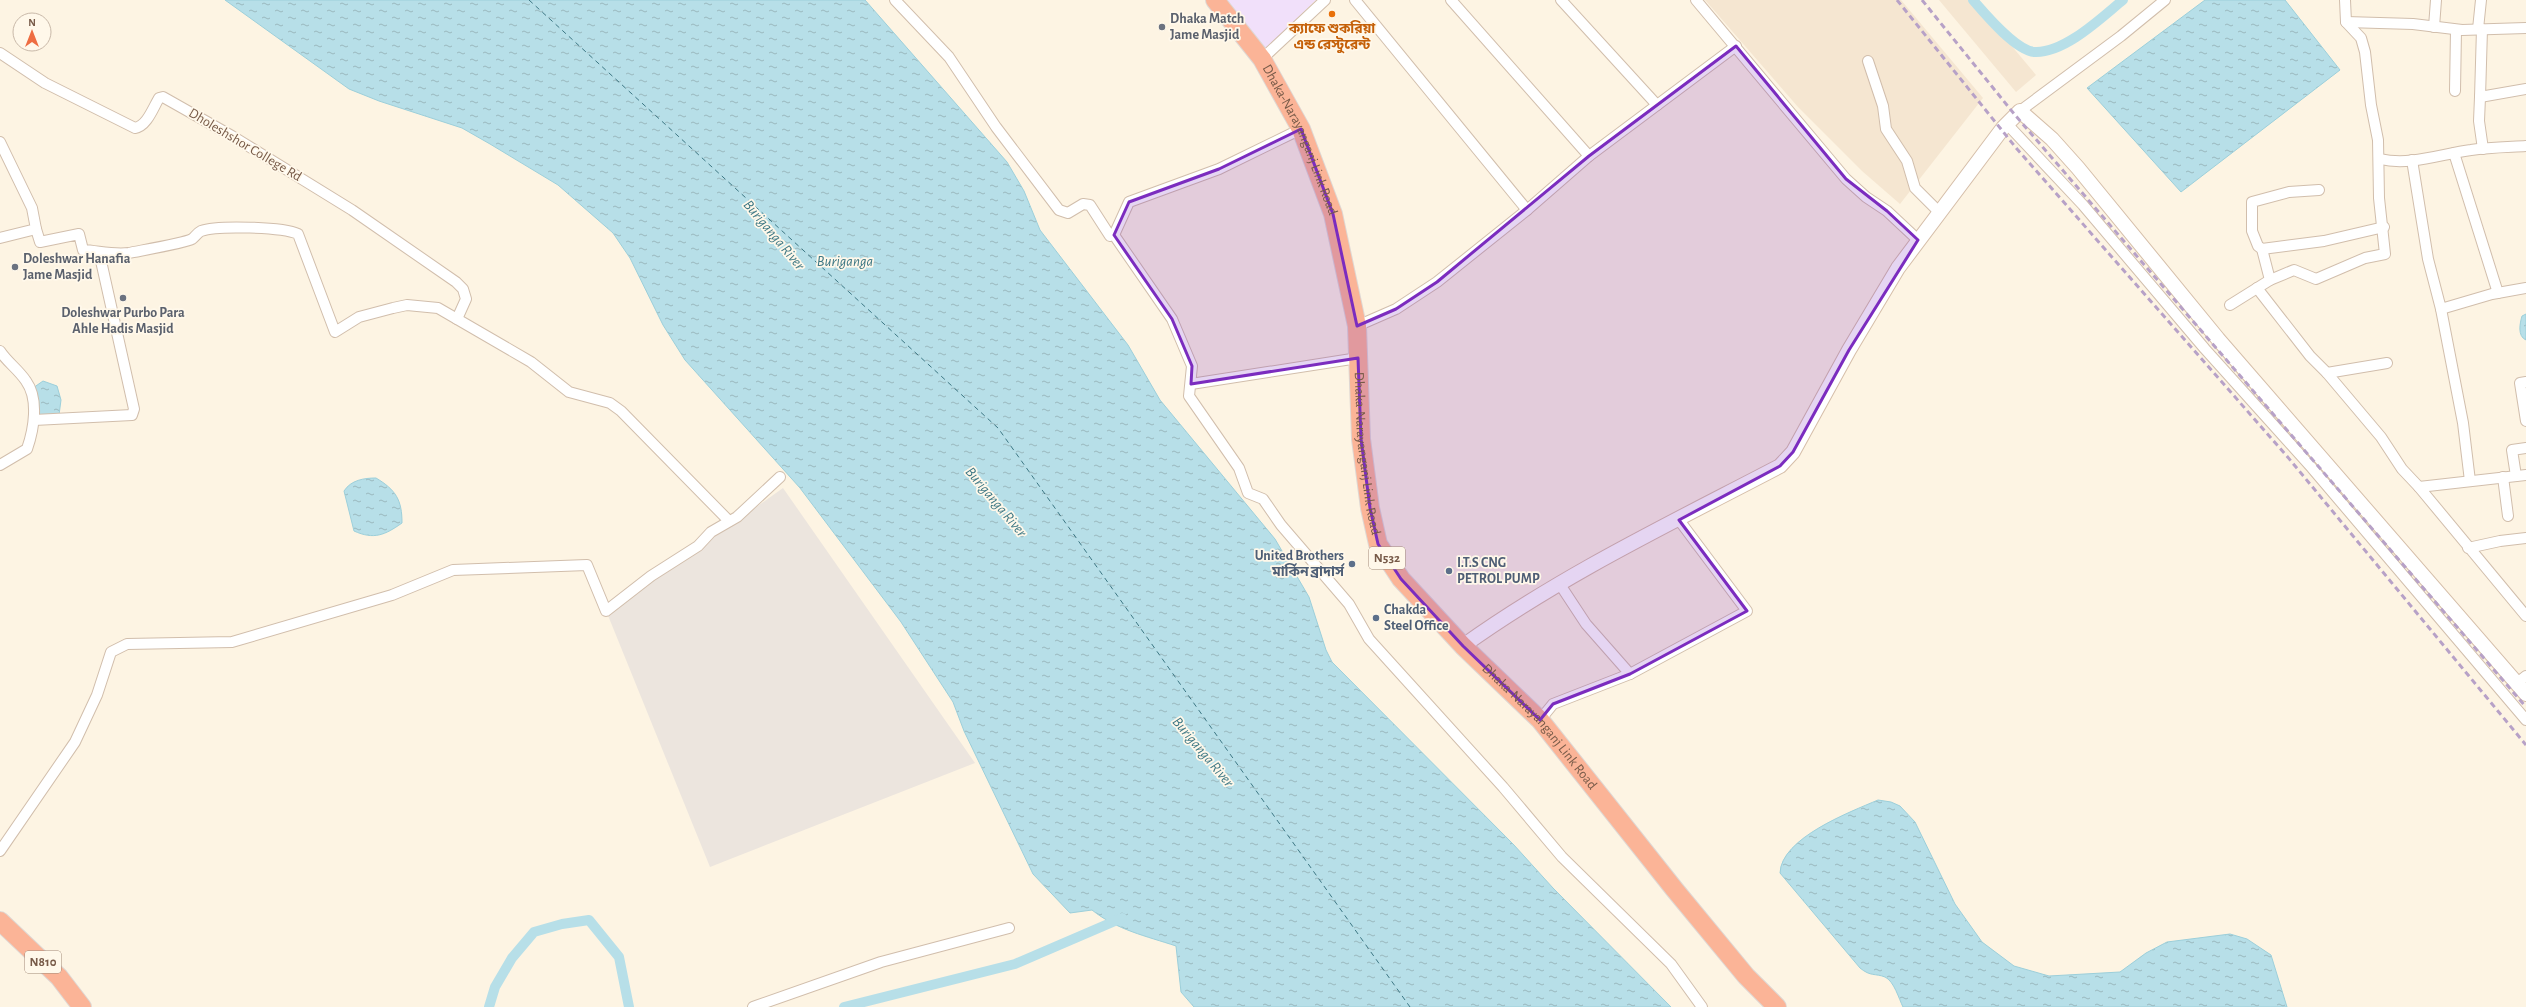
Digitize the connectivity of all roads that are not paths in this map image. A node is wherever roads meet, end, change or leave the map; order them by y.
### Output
1 (895, 0) edge
2 (1215, 0) edge
3 (1324, 0) edge
4 (1355, 0) edge
5 (1451, 0) edge
6 (1561, 0) edge
7 (1697, 0) edge
8 (2165, 0) edge
9 (2345, 0) edge
10 (2436, 0) edge
11 (2481, 0) edge
12 (2346, 22) junction
13 (2434, 27) junction
14 (2526, 28) edge
15 (2480, 29) junction
16 (2456, 30) junction
17 (1736, 46) junction
18 (0, 53) edge
19 (1262, 58) junction
20 (1868, 61) dead end
21 (2526, 89) edge
22 (2455, 90) dead end
23 (2480, 97) junction
24 (1657, 105) junction
25 (2020, 111) junction
26 (2007, 124) junction
27 (1301, 129) junction
28 (0, 142) edge
29 (2526, 146) edge
30 (2483, 149) junction
31 (2454, 153) junction
32 (1588, 156) junction
33 (2380, 159) junction
34 (2412, 160) junction
35 (2319, 190) dead end
36 (1527, 210) junction
37 (1940, 213) junction
38 (2384, 227) junction
39 (36, 229) junction
40 (1114, 235) junction
41 (0, 238) edge
42 (1918, 240) junction
43 (2262, 249) junction
44 (99, 252) junction
45 (2270, 280) junction
46 (2257, 288) junction
47 (2526, 288) edge
48 (2498, 292) junction
49 (2230, 305) dead end
50 (2440, 309) junction
51 (457, 319) junction
52 (1357, 326) junction
53 (0, 351) edge
54 (1358, 358) junction
55 (2387, 363) dead end
56 (2327, 373) junction
57 (2526, 382) edge
58 (1191, 384) junction
59 (34, 420) junction
60 (2526, 421) edge
61 (2526, 448) edge
62 (0, 465) edge
63 (2521, 476) edge
64 (780, 477) dead end
65 (2503, 477) junction
66 (2470, 481) junction
67 (2419, 487) junction
68 (2508, 516) dead end
69 (1679, 520) junction
70 (729, 522) junction
71 (2526, 538) edge
72 (2468, 548) junction
73 (1559, 583) junction
74 (2526, 616) edge
75 (1463, 646) junction
76 (1630, 674) junction
77 (2523, 685) edge
78 (1540, 720) junction
79 (2526, 720) edge
80 (0, 851) edge
81 (0, 921) edge
82 (1009, 928) dead end
83 (82, 1007) edge
84 (753, 1007) edge
85 (1702, 1007) edge
86 (1777, 1007) edge

1 - 40 street
2 - 19 highway, Dhaka-Narayanganj Link Road / N532
3 - 19 street
4 - 36 street
5 - 32 street
6 - 24 street
7 - 17 street
8 - 25 street
9 - 12 street
10 - 13 street
11 - 15 street
12 - 13 street
12 - 33 street
13 - 16 street
14 - 15 street
15 - 16 street
15 - 23 street
16 - 22 street
17 - 24 street
17 - 42 street
18 - 51 street, Dholeshshor College Rd
19 - 27 highway, Dhaka-Narayanganj Link Road / N532
20 - 37 street
21 - 23 street
23 - 30 street
24 - 32 street
25 - 26 street
25 - 77 street
26 - 37 street
26 - 79 street
27 - 40 street
27 - 52 highway, Dhaka-Narayanganj Link Road / N532
28 - 39 street
29 - 30 street
30 - 31 street
31 - 34 street
31 - 48 street
32 - 36 street
33 - 34 street
33 - 38 street
34 - 50 street
35 - 43 street
36 - 52 street
37 - 42 street
38 - 43 street
38 - 45 street
39 - 41 street
39 - 44 street
40 - 58 street
42 - 69 street
43 - 45 street
44 - 51 street
44 - 59 street
45 - 46 street
46 - 49 street
46 - 56 street
47 - 48 street
48 - 50 street
50 - 66 street
51 - 70 street
52 - 54 highway, Dhaka-Narayanganj Link Road / N532
53 - 59 street
54 - 58 street
54 - 75 highway, Dhaka-Narayanganj Link Road / N532
55 - 56 street
56 - 67 street
57 - 60 street
58 - 85 street
59 - 62 street
61 - 63 street
63 - 65 street
64 - 70 street
65 - 66 street
65 - 68 street
66 - 67 street
67 - 72 street
69 - 73 street
69 - 76 street
70 - 80 street
71 - 72 street
72 - 74 street
73 - 75 street
73 - 76 street
75 - 78 highway, Dhaka-Narayanganj Link Road / N532
76 - 78 street
78 - 86 highway, Dhaka-Narayanganj Link Road / N532
81 - 83 highway, N810
82 - 84 street

